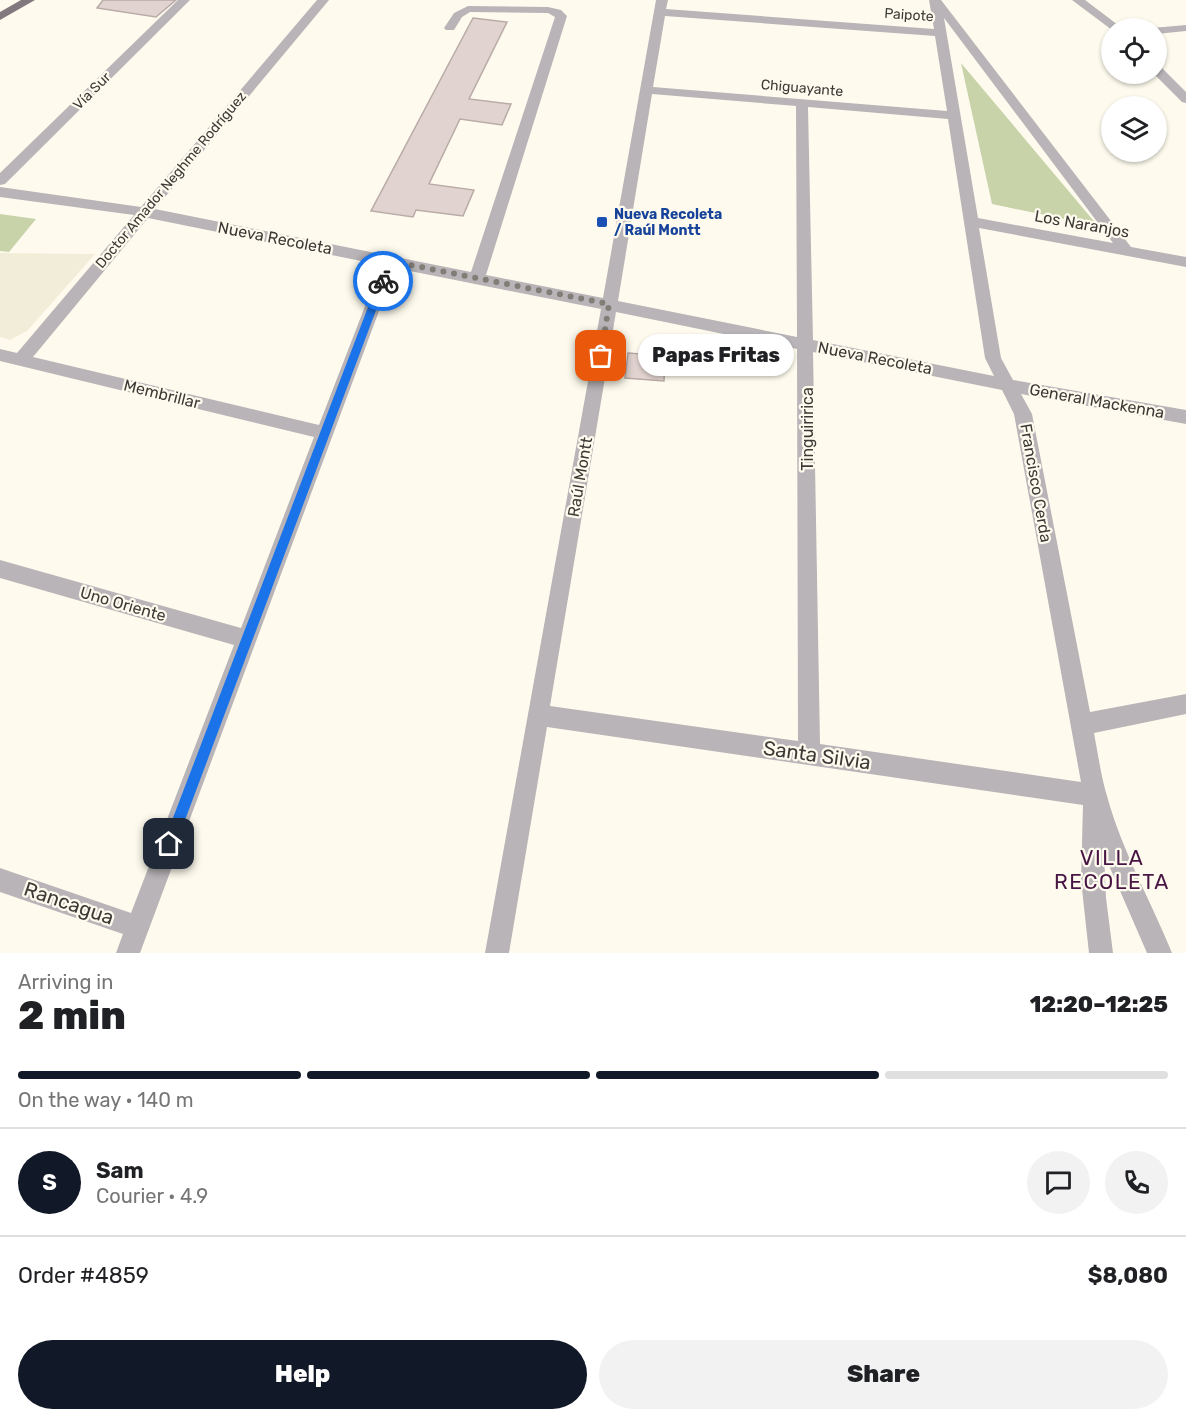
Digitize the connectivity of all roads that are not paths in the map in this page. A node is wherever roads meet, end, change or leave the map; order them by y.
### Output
1 (13, 0) edge
2 (29, 0) edge
3 (184, 0) edge
4 (323, 0) edge
5 (935, 0) edge
6 (1078, 0) edge
7 (661, 6) edge
8 (0, 15) edge
9 (1102, 18) edge
10 (450, 28) dead end
11 (1186, 28) edge
12 (1167, 30) edge
13 (941, 33) junction
14 (1167, 80) edge
15 (647, 90) junction
16 (1186, 99) edge
17 (802, 103) junction
18 (955, 116) junction
19 (0, 181) edge
20 (0, 192) edge
21 (144, 212) junction
22 (971, 222) junction
23 (1126, 250) junction
24 (390, 261) junction
25 (1186, 262) edge
26 (477, 278) junction
27 (609, 304) junction
28 (806, 345) junction
29 (0, 355) edge
30 (21, 360) junction
31 (1007, 385) junction
32 (1186, 417) edge
33 (325, 433) junction
34 (0, 569) edge
35 (247, 639) junction
36 (1186, 704) edge
37 (539, 715) junction
38 (1080, 725) junction
39 (809, 754) junction
40 (1095, 795) junction
41 (0, 879) edge
42 (138, 927) junction
43 (128, 953) edge
44 (497, 953) edge
45 (1101, 953) edge
46 (1160, 953) edge

1 - 8 main road
2 - 8 main road
3 - 19 street, Vía Sur
4 - 21 street, Doctor Amador Neghme Rodríguez
5 - 13 street, Francisco Cerda
5 - 23 street, Francisco Cerda
6 - 9 street
7 - 13 street, Paipote
7 - 15 street, Raúl Montt
10 - 26 street
11 - 12 street
13 - 18 street, Francisco Cerda
14 - 16 street
15 - 17 street, Chiguayante
15 - 27 street, Raúl Montt
17 - 18 street, Chiguayante
17 - 28 street, Tinguiririca
18 - 22 street, Francisco Cerda
20 - 21 street, Nueva Recoleta
21 - 24 street, Nueva Recoleta
21 - 30 street, Doctor Amador Neghme Rodríguez
22 - 23 street, Los Naranjos
22 - 31 street, Francisco Cerda
23 - 25 street, Los Naranjos
24 - 26 street, Nueva Recoleta
24 - 33 street
26 - 27 street, Nueva Recoleta
27 - 28 street, Nueva Recoleta
27 - 37 street, Raúl Montt
28 - 31 street, Nueva Recoleta
28 - 39 street, Tinguiririca
29 - 30 street, Membrillar
30 - 33 street, Membrillar
31 - 32 street, General Mackenna
31 - 38 street, Francisco Cerda
33 - 35 street
34 - 35 street, Uno Oriente
35 - 42 street
36 - 38 street
37 - 39 street, Santa Silvia
37 - 44 street, Raúl Montt
38 - 40 street, Francisco Cerda
39 - 40 street, Santa Silvia
40 - 45 street, Francisco Cerda
40 - 46 street, Francisco Cerda
41 - 42 street, Rancagua
42 - 43 street

